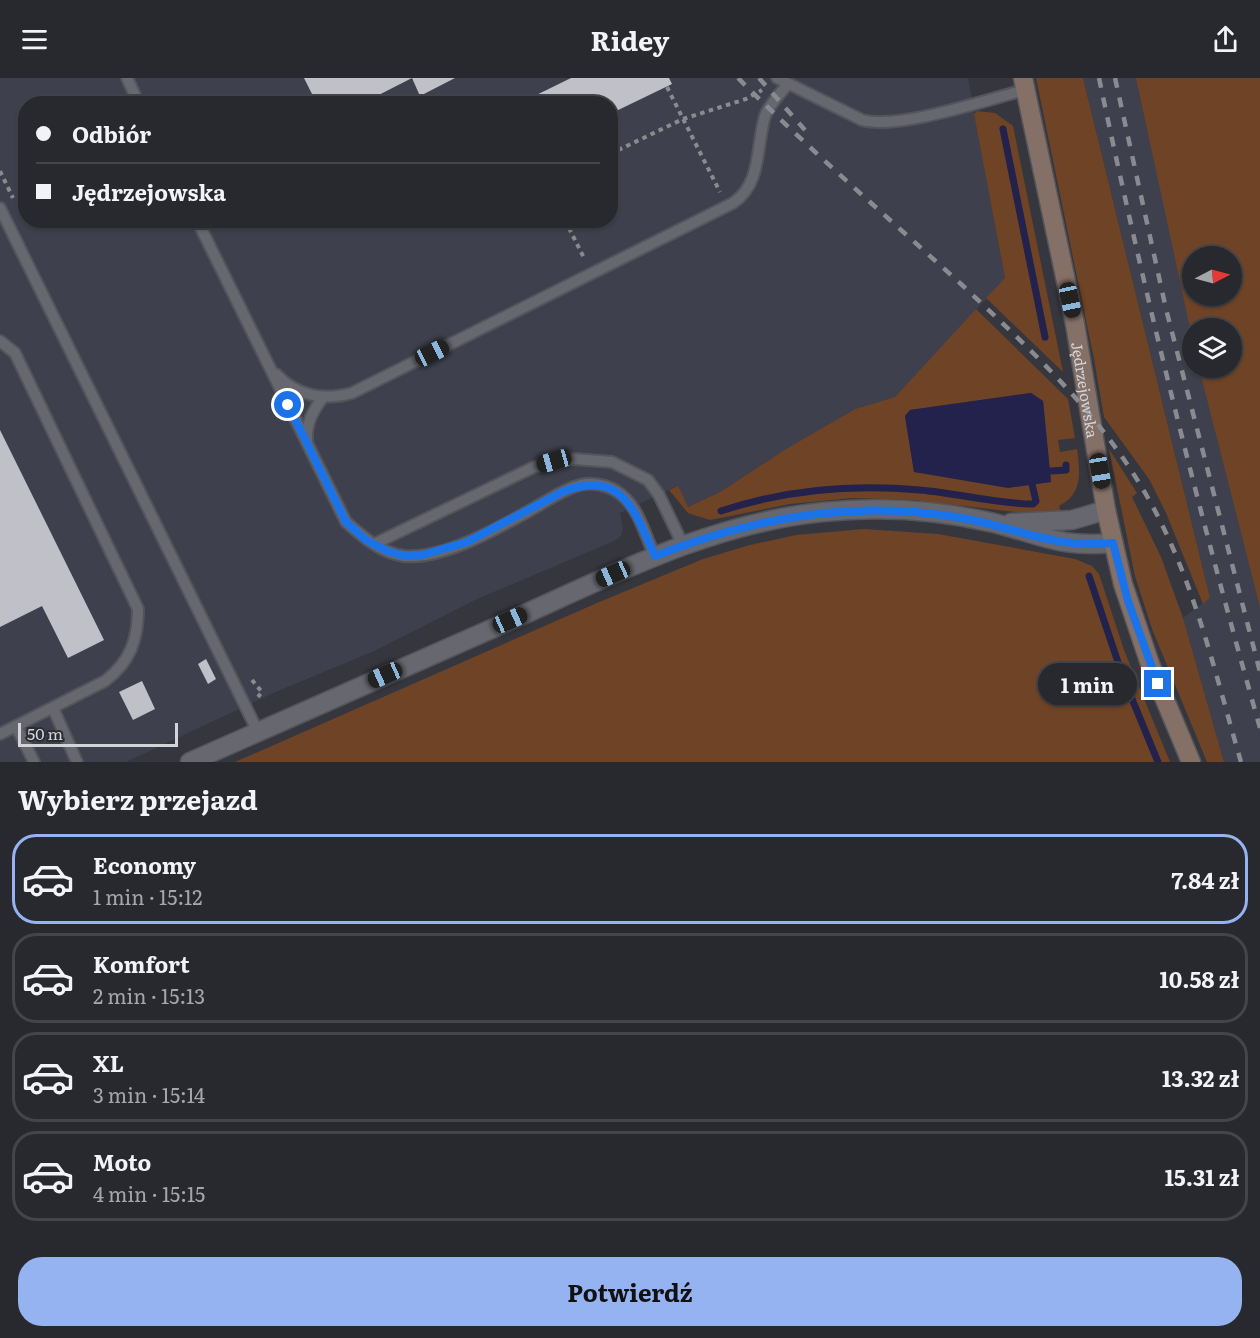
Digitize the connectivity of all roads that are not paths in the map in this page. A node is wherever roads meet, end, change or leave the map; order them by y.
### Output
1 (127, 78) edge
2 (780, 81) edge
3 (1024, 84) edge
4 (135, 96) edge
5 (0, 208) edge
6 (201, 228) edge
7 (0, 341) edge
8 (269, 367) junction
9 (323, 397) junction
10 (307, 444) junction
11 (1106, 510) junction
12 (994, 523) junction
13 (1113, 543) junction
14 (374, 544) junction
15 (683, 545) junction
16 (655, 556) junction
17 (53, 708) junction
18 (16, 726) junction
19 (258, 732) junction
20 (0, 734) edge
21 (34, 762) edge
22 (77, 762) edge
23 (190, 762) edge
24 (1191, 762) edge

1 - 4 lane
2 - 3 lane
2 - 9 lane
3 - 11 street, Jędrzejowska
5 - 19 lane
6 - 8 lane
7 - 17 lane
8 - 9 lane
8 - 10 lane
9 - 10 lane
10 - 14 lane
11 - 12 street
11 - 13 street, Jędrzejowska
12 - 13 street
12 - 15 street
13 - 24 street, Jędrzejowska
14 - 15 lane
14 - 16 lane
15 - 16 street
16 - 19 street
17 - 18 lane
17 - 22 lane
18 - 20 lane
18 - 21 lane
19 - 23 street

